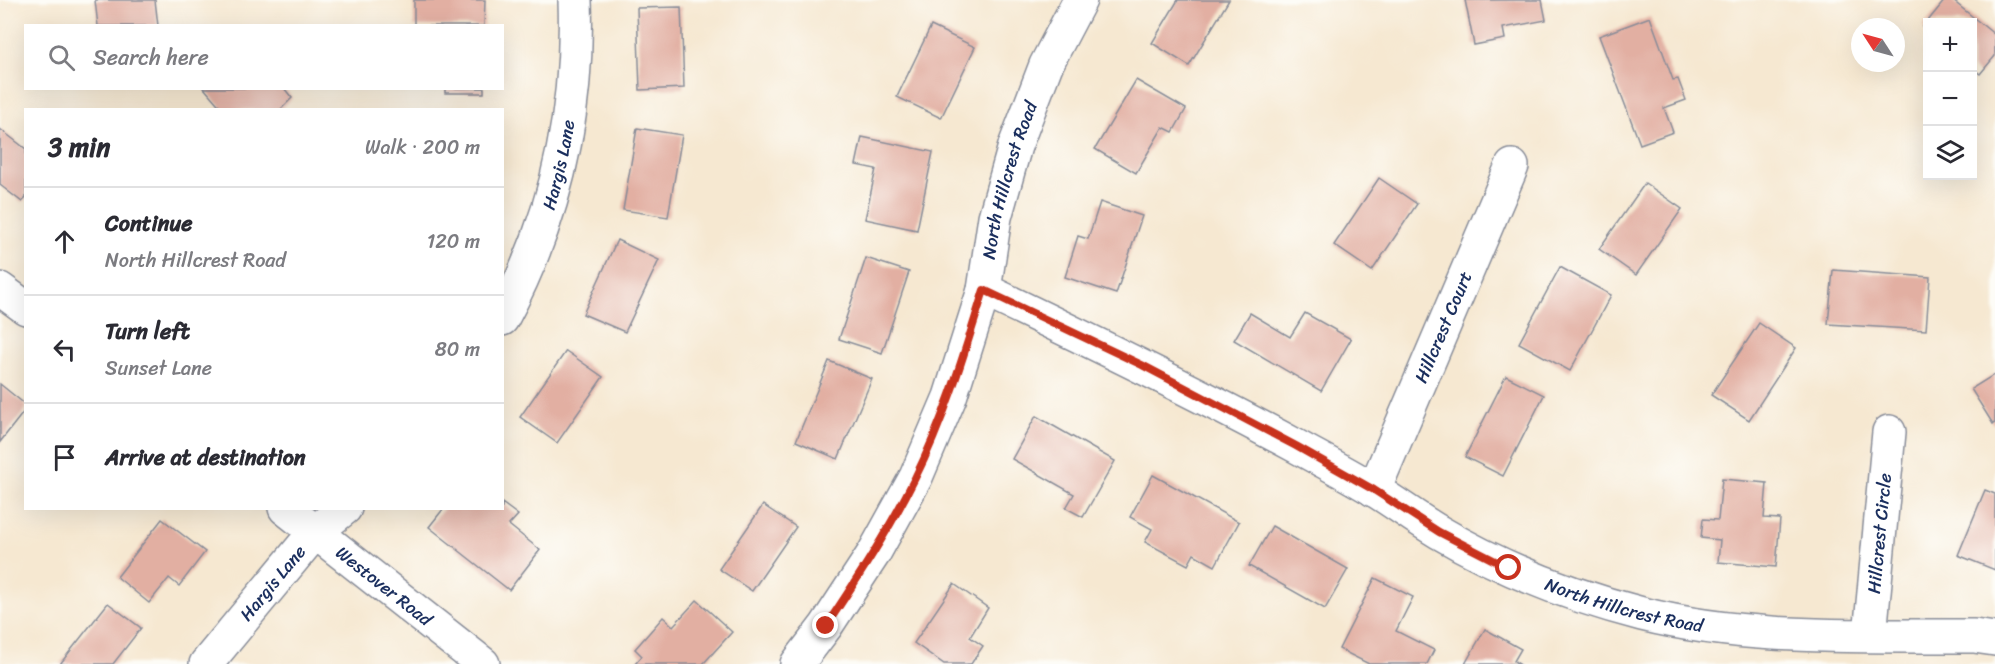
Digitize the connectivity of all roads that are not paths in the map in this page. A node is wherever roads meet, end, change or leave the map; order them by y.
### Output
1 (575, 0) edge
2 (1080, 0) edge
3 (1512, 166) dead end
4 (0, 289) edge
5 (984, 290) junction
6 (24, 307) edge
7 (504, 316) edge
8 (1889, 432) dead end
9 (1374, 490) junction
10 (288, 510) edge
11 (342, 510) edge
12 (315, 532) junction
13 (1870, 635) junction
14 (1995, 639) edge
15 (206, 664) edge
16 (483, 664) edge
17 (796, 664) edge

1 - 7 street, Hargis Lane
2 - 5 street, North Hillcrest Road
3 - 9 street, Hillcrest Court
4 - 6 street
5 - 9 street, North Hillcrest Road
5 - 17 street
8 - 13 street, Hillcrest Circle
9 - 13 street, North Hillcrest Road
10 - 12 street, Westover Road
11 - 12 street, Hargis Lane
12 - 15 street, Hargis Lane
12 - 16 street, Westover Road
13 - 14 street, North Hillcrest Road

